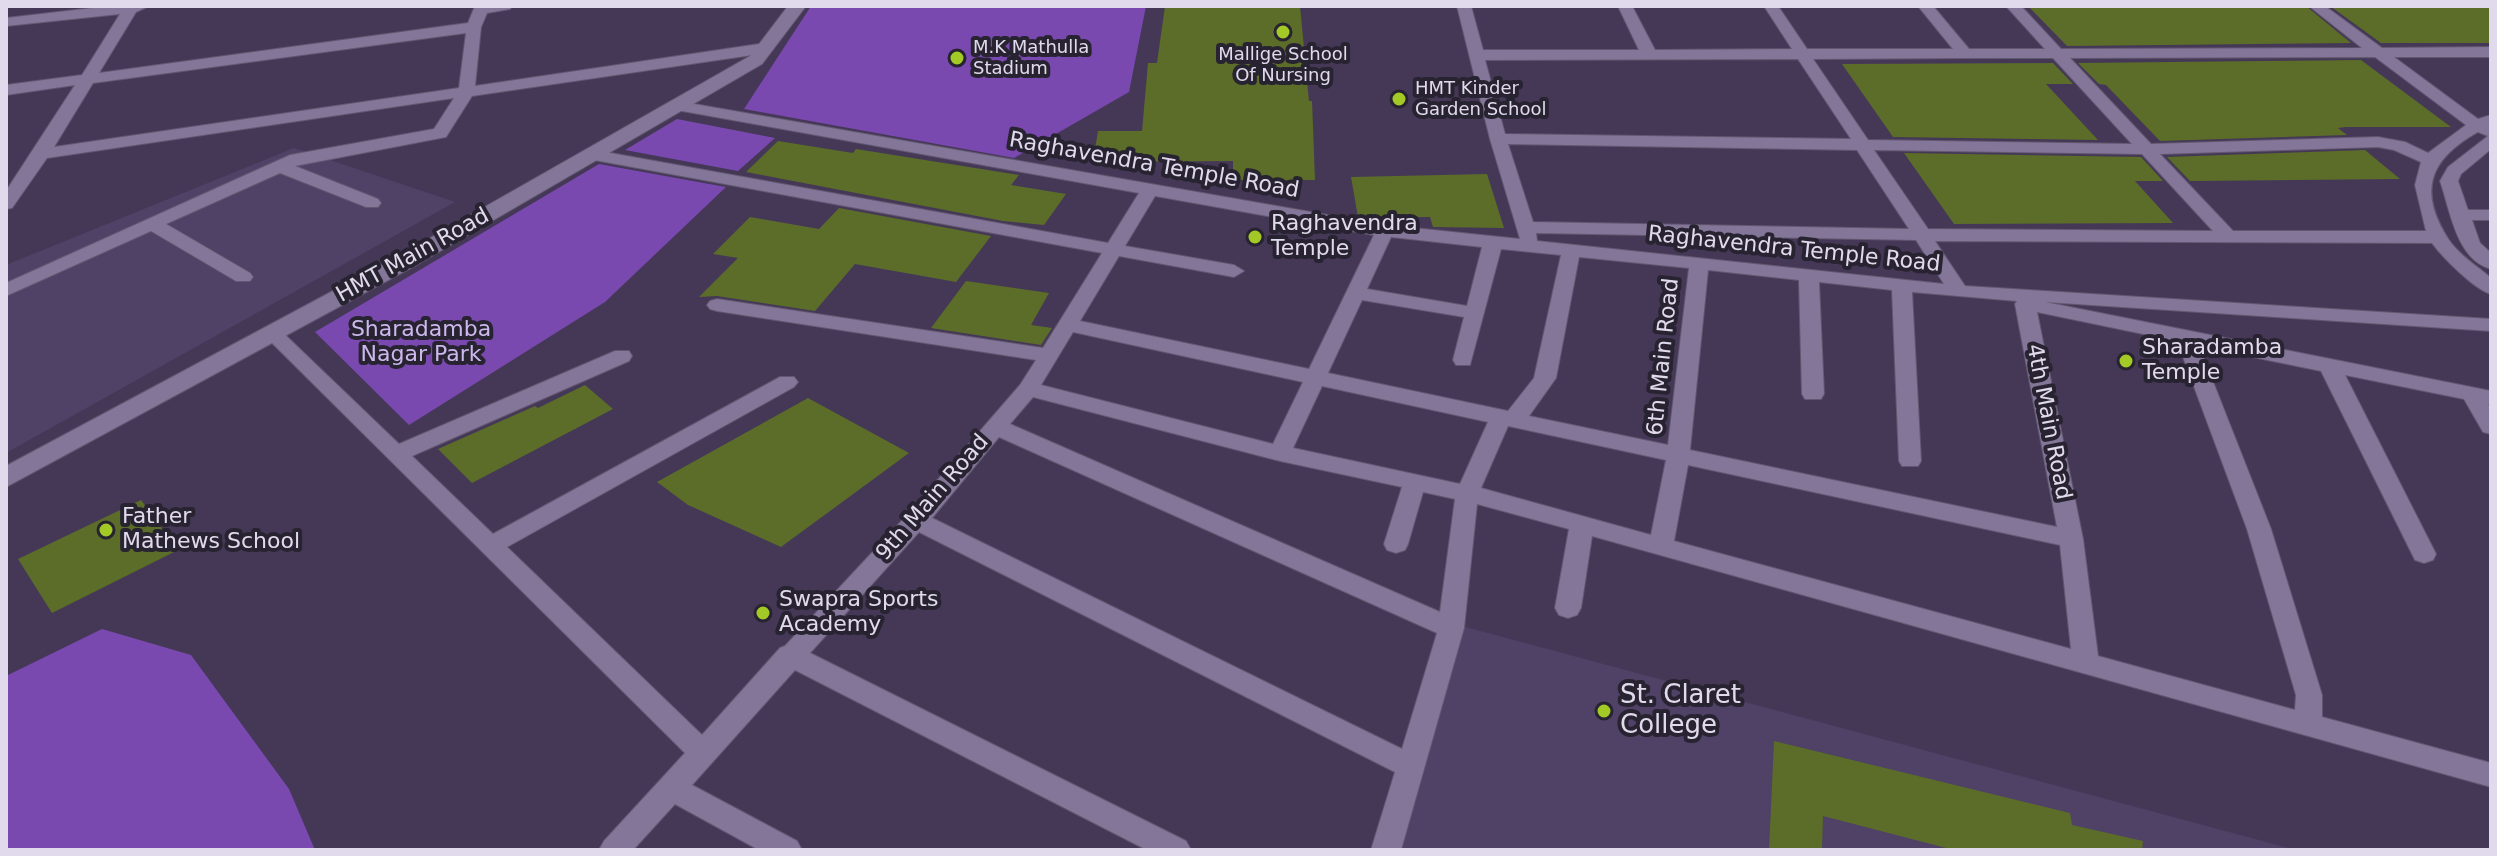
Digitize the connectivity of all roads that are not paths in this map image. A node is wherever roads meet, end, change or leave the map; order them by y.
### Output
1 (505, 6) edge
2 (1464, 6) edge
3 (1625, 6) edge
4 (1771, 6) edge
5 (1925, 6) edge
6 (2013, 6) edge
7 (2316, 6) edge
8 (136, 7) edge
9 (796, 7) edge
10 (481, 8) edge
11 (6, 22) edge
12 (474, 27) junction
13 (766, 48) junction
14 (2491, 52) edge
15 (2057, 53) junction
16 (2378, 53) junction
17 (1649, 54) junction
18 (1803, 54) junction
19 (1965, 54) junction
20 (1477, 55) junction
21 (88, 80) junction
22 (6, 90) edge
23 (466, 92) junction
24 (677, 106) junction
25 (2486, 126) edge
26 (1498, 139) junction
27 (2491, 140) edge
28 (1863, 147) junction
29 (2146, 149) junction
30 (41, 154) junction
31 (594, 155) junction
32 (2432, 161) junction
33 (279, 166) junction
34 (1150, 189) junction
35 (372, 203) dead end
36 (6, 204) edge
37 (2460, 215) junction
38 (2491, 215) edge
39 (152, 224) junction
40 (1525, 227) junction
41 (1385, 231) junction
42 (1922, 235) junction
43 (2228, 236) junction
44 (2439, 237) junction
45 (1493, 242) junction
46 (1531, 246) junction
47 (1115, 249) junction
48 (1571, 251) junction
49 (2491, 263) edge
50 (1699, 264) junction
51 (1234, 271) dead end
52 (1809, 276) junction
53 (243, 277) dead end
54 (1902, 285) junction
55 (2491, 288) edge
56 (6, 290) edge
57 (1959, 291) junction
58 (1357, 293) junction
59 (2025, 304) junction
60 (717, 305) dead end
61 (1474, 313) junction
62 (1066, 324) junction
63 (2491, 325) edge
64 (272, 333) junction
65 (2185, 336) junction
66 (1048, 355) junction
67 (622, 356) dead end
68 (1463, 360) dead end
69 (2329, 365) junction
70 (1317, 378) junction
71 (787, 382) dead end
72 (1028, 389) junction
73 (1813, 394) dead end
74 (2481, 396) edge
75 (1509, 418) junction
76 (996, 427) junction
77 (2491, 427) edge
78 (1280, 453) junction
79 (396, 454) junction
80 (1678, 455) junction
81 (1910, 461) dead end
82 (6, 478) edge
83 (1415, 482) junction
84 (1467, 494) junction
85 (916, 520) junction
86 (1582, 525) junction
87 (2071, 539) junction
88 (1396, 544) dead end
89 (490, 546) junction
90 (1661, 546) junction
91 (2424, 554) dead end
92 (1568, 608) dead end
93 (1451, 628) junction
94 (789, 655) junction
95 (2086, 664) junction
96 (2308, 725) junction
97 (702, 752) junction
98 (1411, 767) junction
99 (2491, 775) edge
100 (670, 787) junction
101 (614, 850) edge
102 (787, 850) edge
103 (1176, 850) edge
104 (1386, 850) edge

1 - 10 street
2 - 20 street
3 - 17 street
4 - 18 street
5 - 19 street
6 - 15 street
7 - 16 street
8 - 11 street
8 - 21 street
9 - 13 street, HMT Main Road
10 - 12 street
12 - 21 street
12 - 23 street
13 - 23 street
13 - 24 street, HMT Main Road
14 - 16 street
15 - 16 street
15 - 19 street
15 - 29 street
16 - 25 street
17 - 18 street
17 - 20 street
18 - 19 street
18 - 28 street
20 - 26 street
21 - 22 street
21 - 30 street
23 - 30 street
23 - 33 street
24 - 31 street, HMT Main Road
24 - 34 street, Raghavendra Temple Road
25 - 32 street
26 - 28 street
26 - 40 street
27 - 37 street
28 - 29 street
28 - 42 street
29 - 32 street
29 - 43 street
30 - 36 street
31 - 47 street
31 - 64 street, HMT Main Road
32 - 44 street
33 - 35 street
33 - 39 street
34 - 41 street, Raghavendra Temple Road
34 - 47 street, 9th Main Road
37 - 38 street
37 - 49 street
39 - 53 street
39 - 56 street
40 - 42 street
40 - 46 street
41 - 45 street, Raghavendra Temple Road
41 - 58 street
42 - 43 street
42 - 57 street
43 - 44 street
44 - 55 street
45 - 46 street, Raghavendra Temple Road
45 - 61 street
46 - 48 street, Raghavendra Temple Road
47 - 51 street
47 - 62 street, 9th Main Road
48 - 50 street, Raghavendra Temple Road
48 - 75 street
50 - 52 street, Raghavendra Temple Road
50 - 80 street, 6th Main Road
52 - 54 street, Raghavendra Temple Road
52 - 73 street
54 - 57 street, Raghavendra Temple Road
54 - 81 street
57 - 59 street
57 - 63 street
58 - 61 street
58 - 70 street
59 - 65 street
59 - 87 street, 4th Main Road
60 - 66 street
61 - 68 street
62 - 66 street, 9th Main Road
62 - 70 street
64 - 79 street
64 - 82 street, HMT Main Road
65 - 69 street
65 - 96 street
66 - 72 street, 9th Main Road
67 - 79 street
69 - 74 street
69 - 91 street
70 - 75 street
70 - 78 street
71 - 89 street
72 - 76 street, 9th Main Road
72 - 78 street
74 - 77 street
75 - 80 street
75 - 84 street
76 - 85 street, 9th Main Road
76 - 93 street
78 - 83 street
79 - 89 street
80 - 87 street
80 - 90 street, 6th Main Road
83 - 84 street
83 - 88 street
84 - 86 street
84 - 93 street
85 - 94 street, 9th Main Road
85 - 98 street
86 - 90 street
86 - 92 street
87 - 95 street, 4th Main Road
89 - 97 street
90 - 95 street
93 - 98 street
94 - 97 street, 9th Main Road
94 - 103 street
95 - 96 street
96 - 99 street
97 - 100 street, 9th Main Road
98 - 104 street
100 - 101 street, 9th Main Road
100 - 102 street

